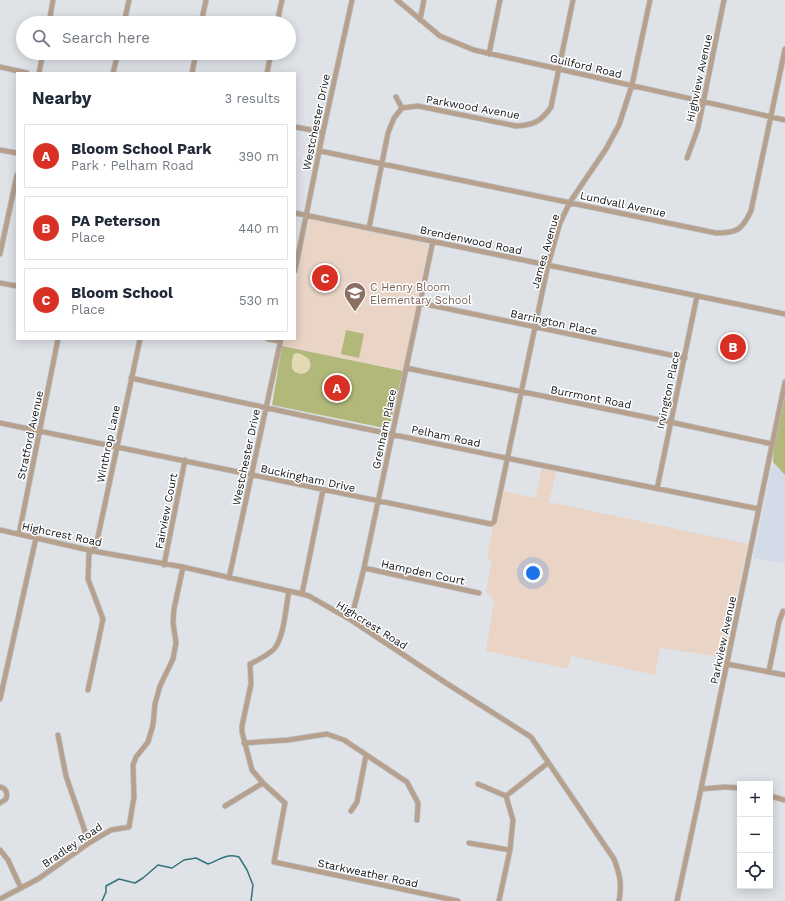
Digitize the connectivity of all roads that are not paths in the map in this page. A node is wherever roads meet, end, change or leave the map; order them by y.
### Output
1 (53, 0) edge
2 (129, 0) edge
3 (206, 0) edge
4 (282, 0) edge
5 (352, 0) edge
6 (397, 0) edge
7 (424, 0) edge
8 (500, 0) edge
9 (573, 0) edge
10 (650, 0) edge
11 (724, 0) edge
12 (50, 16) edge
13 (126, 16) edge
14 (203, 16) edge
15 (279, 16) edge
16 (420, 20) junction
17 (785, 49) edge
18 (488, 54) junction
19 (42, 60) edge
20 (117, 60) edge
21 (195, 60) edge
22 (270, 60) edge
23 (0, 68) edge
24 (559, 69) junction
25 (22, 72) edge
26 (39, 72) edge
27 (114, 72) edge
28 (192, 72) edge
29 (267, 72) edge
30 (632, 85) junction
31 (396, 97) dead end
32 (703, 101) junction
33 (402, 108) junction
34 (771, 117) junction
35 (785, 120) edge
36 (296, 127) edge
37 (323, 132) junction
38 (0, 150) edge
39 (320, 151) junction
40 (16, 153) edge
41 (687, 158) dead end
42 (381, 164) junction
43 (16, 180) edge
44 (570, 202) junction
45 (296, 213) edge
46 (306, 215) junction
47 (368, 228) junction
48 (433, 241) junction
49 (0, 254) edge
50 (548, 265) junction
51 (296, 266) edge
52 (0, 282) edge
53 (16, 286) edge
54 (697, 296) junction
55 (420, 303) junction
56 (785, 314) edge
57 (534, 327) junction
58 (58, 340) edge
59 (140, 340) edge
60 (280, 340) edge
61 (685, 358) junction
62 (406, 368) junction
63 (131, 378) junction
64 (785, 382) edge
65 (521, 392) junction
66 (266, 408) junction
67 (670, 422) junction
68 (0, 423) edge
69 (40, 431) junction
70 (392, 434) junction
71 (772, 444) junction
72 (117, 447) junction
73 (507, 458) junction
74 (185, 460) junction
75 (252, 476) junction
76 (657, 489) junction
77 (323, 490) junction
78 (378, 502) junction
79 (759, 509) junction
80 (494, 522) joint
81 (0, 530) edge
82 (18, 534) junction
83 (36, 538) junction
84 (92, 551) junction
85 (164, 565) junction
86 (183, 568) junction
87 (364, 568) junction
88 (229, 578) junction
89 (289, 591) junction
90 (479, 593) dead end
91 (302, 594) junction
92 (783, 611) dead end
93 (351, 620) junction
94 (727, 664) junction
95 (769, 671) junction
96 (785, 675) edge
97 (88, 690) dead end
98 (0, 699) edge
99 (58, 735) dead end
100 (244, 743) junction
101 (366, 755) junction
102 (548, 763) junction
103 (263, 783) junction
104 (478, 784) dead end
105 (0, 786) edge
106 (737, 788) edge
107 (701, 789) junction
108 (506, 796) junction
109 (773, 797) edge
110 (785, 800) edge
111 (0, 803) edge
112 (225, 806) dead end
113 (351, 811) dead end
114 (417, 820) dead end
115 (88, 843) junction
116 (469, 843) dead end
117 (0, 850) edge
118 (510, 850) junction
119 (21, 888) junction
120 (0, 899) edge
121 (458, 901) edge
122 (499, 901) edge
123 (619, 901) edge
124 (677, 901) edge

1 - 12 street
2 - 13 street
3 - 14 street
4 - 15 street
5 - 37 street, Westchester Drive
6 - 16 street, Guilford Road
7 - 16 street
8 - 18 street
9 - 24 street, Parkwood Avenue
10 - 30 street, James Avenue
11 - 32 street, Highview Avenue
16 - 18 street, Guilford Road
17 - 34 street, Lundvall Avenue
18 - 24 street, Guilford Road
19 - 26 street
20 - 27 street
21 - 28 street
22 - 29 street
23 - 25 street
24 - 30 street, Guilford Road
24 - 33 street, Parkwood Avenue
30 - 32 street, Guilford Road
30 - 44 street, James Avenue
31 - 33 street
32 - 34 street, Guilford Road
32 - 41 street, Highview Avenue
33 - 42 street
34 - 35 street, Guilford Road
34 - 44 street, Lundvall Avenue
36 - 37 street
37 - 39 street, Westchester Drive
38 - 40 street
39 - 42 street, Lundvall Avenue
39 - 46 street, Westchester Drive
42 - 44 street, Lundvall Avenue
42 - 47 street
43 - 49 street
44 - 50 street, James Avenue
45 - 46 street, Brendenwood Road
46 - 47 street, Brendenwood Road
46 - 51 street, Westchester Drive
47 - 48 street, Brendenwood Road
48 - 50 street, Brendenwood Road
48 - 55 street, Grenham Place
50 - 54 street, Brendenwood Road
50 - 57 street, James Avenue
52 - 53 street
54 - 56 street, Brendenwood Road
54 - 61 street, Irvington Place
55 - 57 street, Barrington Place
55 - 62 street, Grenham Place
57 - 61 street, Barrington Place
57 - 65 street, James Avenue
58 - 69 street, Stratford Avenue
59 - 63 street, Winthrop Lane
60 - 66 street, Westchester Drive
61 - 67 street, Irvington Place
62 - 65 street, Burrmont Road
62 - 70 street, Grenham Place
63 - 66 street, Pelham Road
63 - 72 street, Winthrop Lane
64 - 71 street, Parkview Avenue
65 - 67 street, Burrmont Road
65 - 73 street, James Avenue
66 - 70 street, Pelham Road
66 - 75 street, Westchester Drive
67 - 71 street, Burrmont Road
67 - 76 street, Irvington Place
68 - 69 street, Buckingham Drive
69 - 72 street, Buckingham Drive
69 - 82 street, Stratford Avenue
70 - 73 street, Pelham Road
70 - 78 street, Grenham Place
71 - 79 street, Parkview Avenue
72 - 74 street, Buckingham Drive
72 - 84 street, Winthrop Lane
73 - 76 street, Pelham Road
73 - 80 street, James Avenue
74 - 75 street, Buckingham Drive
74 - 85 street, Fairview Court
75 - 77 street, Buckingham Drive
75 - 88 street, Westchester Drive
76 - 79 street, Pelham Road
77 - 78 street, Buckingham Drive
77 - 91 street
78 - 80 street, Buckingham Drive
78 - 87 street, Grenham Place
79 - 94 street, Parkview Avenue
81 - 82 street, Highcrest Road
82 - 83 street, Highcrest Road
83 - 84 street, Highcrest Road
83 - 98 street
84 - 85 street, Highcrest Road
84 - 97 street, Winthrop Lane
85 - 86 street, Highcrest Road
86 - 88 street, Highcrest Road
86 - 115 street, Bradley Road
87 - 90 street, Hampden Court
87 - 93 street, Grenham Place
88 - 89 street, Highcrest Road
89 - 91 street, Highcrest Road
89 - 100 street
91 - 93 street, Highcrest Road
92 - 95 street
93 - 102 street, Highcrest Road
94 - 95 street
94 - 107 street, Parkview Avenue
95 - 96 street
99 - 115 street
100 - 101 street
100 - 103 street
101 - 113 street
101 - 114 street
102 - 108 street
102 - 123 street, Highcrest Road
103 - 112 street
103 - 121 street, Starkweather Road
104 - 108 street
105 - 111 street
106 - 107 street
107 - 124 street, Parkview Avenue
108 - 118 street
109 - 110 street
115 - 119 street, Bradley Road
116 - 118 street
117 - 119 street
118 - 122 street
119 - 120 street, Bradley Road

